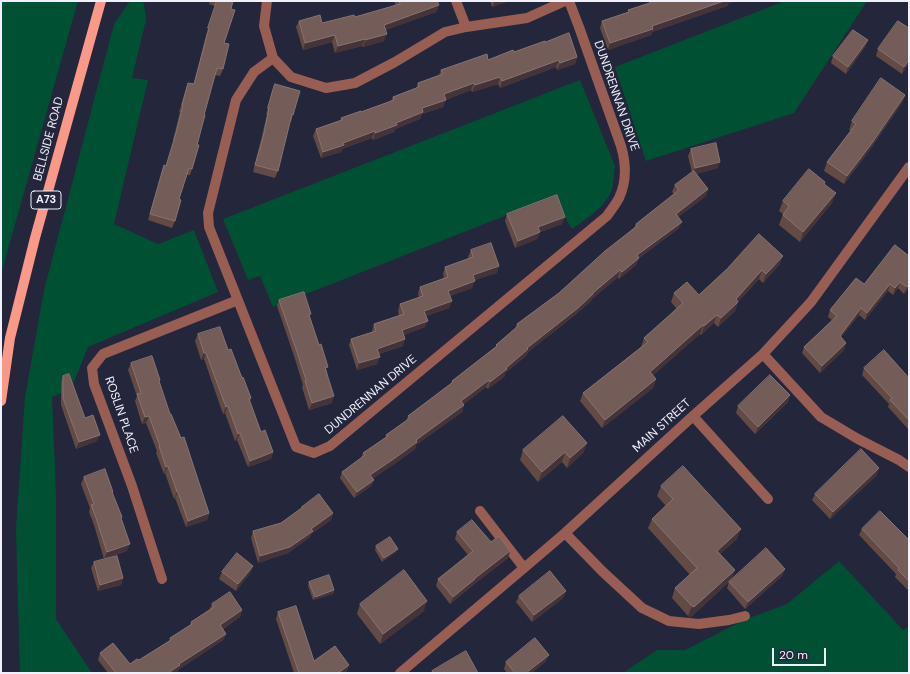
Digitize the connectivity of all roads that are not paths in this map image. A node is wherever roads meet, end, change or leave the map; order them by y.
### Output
1 (100, 1) edge
2 (267, 1) edge
3 (456, 1) edge
4 (565, 1) edge
5 (569, 1) edge
6 (466, 27) junction
7 (273, 58) junction
8 (909, 167) edge
9 (238, 300) junction
10 (762, 354) junction
11 (1, 401) edge
12 (693, 416) junction
13 (909, 468) edge
14 (768, 499) dead end
15 (480, 511) dead end
16 (565, 533) junction
17 (524, 568) junction
18 (162, 579) dead end
19 (745, 616) dead end
20 (400, 673) edge

1 - 11 main road, BELLSIDE ROAD / A73
2 - 7 street
3 - 6 street
4 - 6 street
5 - 9 street, DUNDRENNAN DRIVE
6 - 7 street
7 - 9 street, DUNDRENNAN DRIVE
8 - 10 street, MAIN STREET
9 - 18 street, ROSLIN PLACE
10 - 12 street, MAIN STREET
10 - 13 street
12 - 14 street
12 - 16 street, MAIN STREET
15 - 17 street
16 - 17 street, MAIN STREET
16 - 19 street
17 - 20 street, MAIN STREET

